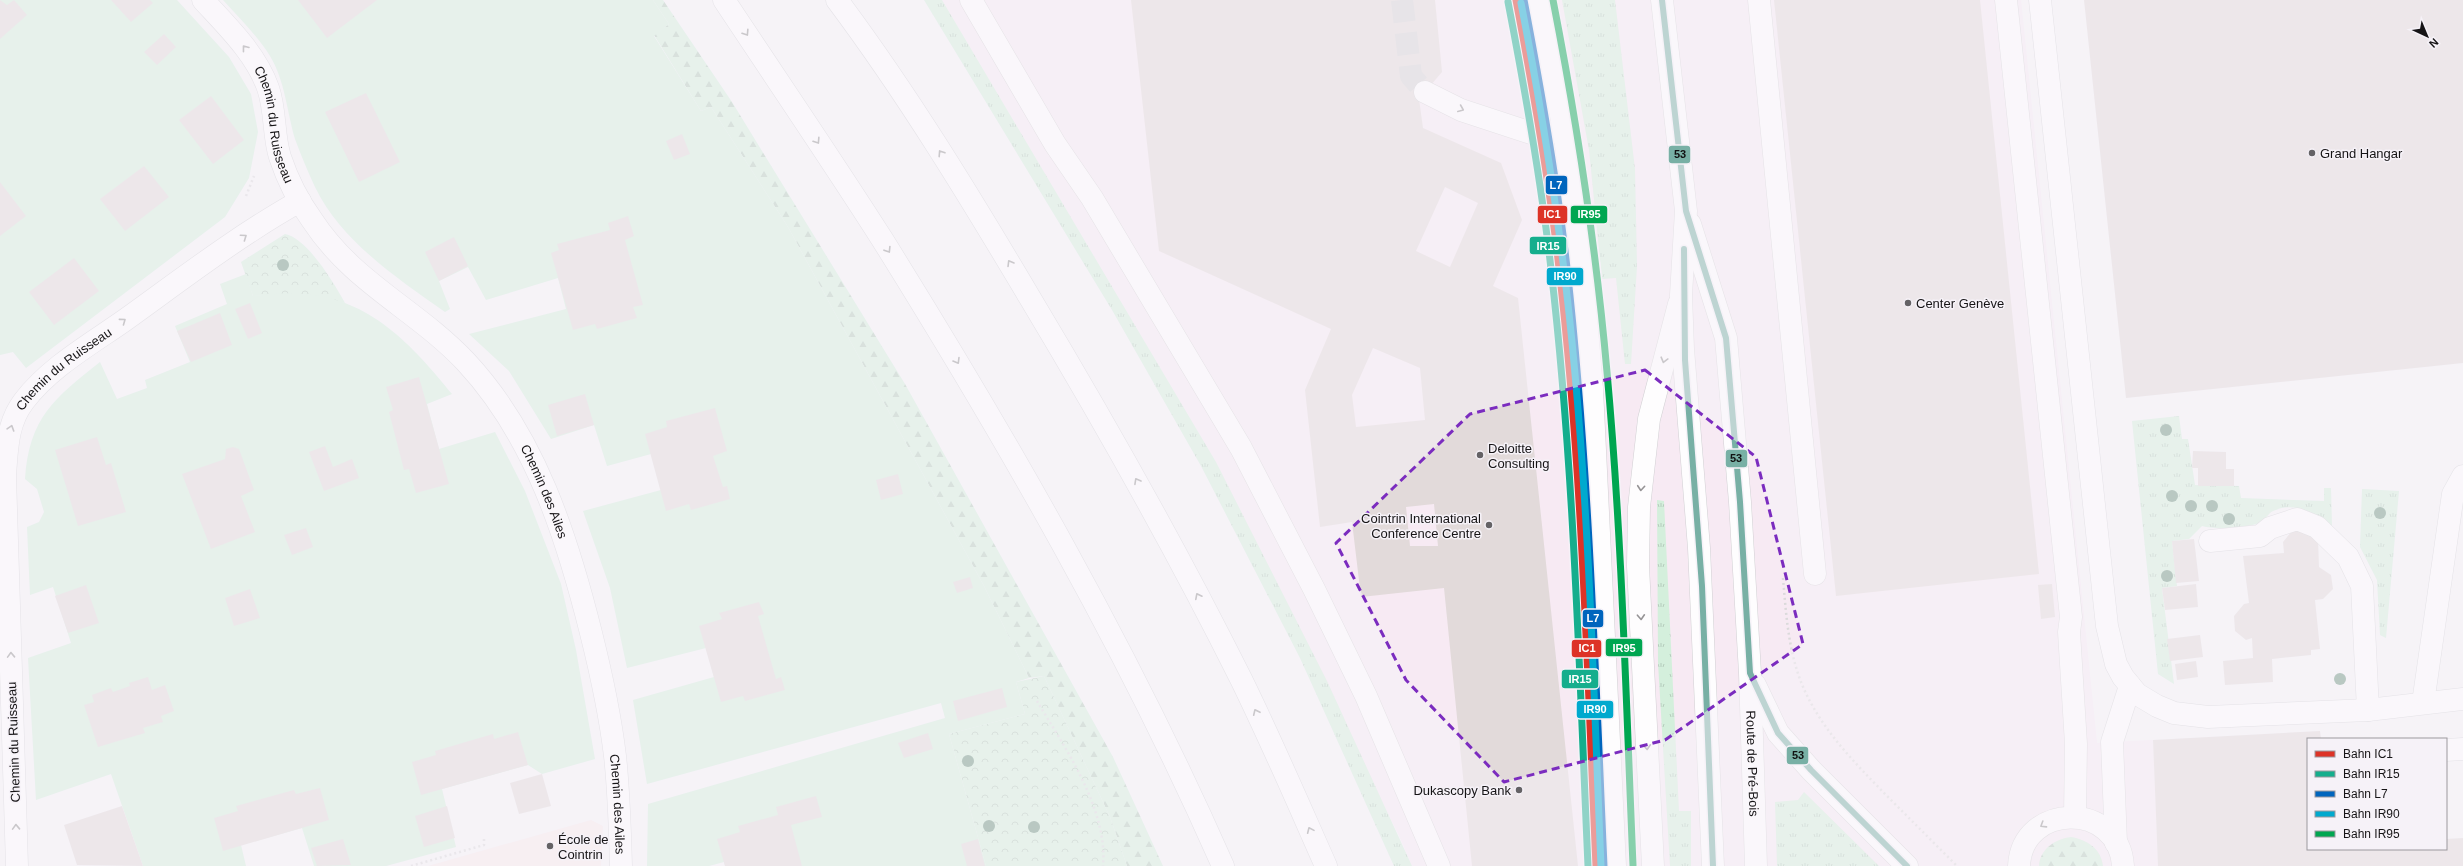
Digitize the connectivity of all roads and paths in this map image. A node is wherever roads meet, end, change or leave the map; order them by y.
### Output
1 (203, 0) edge
2 (724, 0) edge
3 (837, 0) edge
4 (849, 0) edge
5 (971, 0) edge
6 (1538, 0) edge
7 (1662, 0) edge
8 (1759, 0) edge
9 (2006, 0) edge
10 (2040, 0) edge
11 (877, 53) junction
12 (1426, 92) tunnel mouth
13 (1564, 131) junction
14 (256, 170) dead end
15 (245, 197) dead end
16 (300, 200) junction
17 (1686, 212) junction
18 (1682, 295) junction
19 (2463, 476) edge
20 (2210, 541) dead end
21 (1815, 574) dead end
22 (1750, 673) junction
23 (2130, 686) junction
24 (2463, 699) edge
25 (1037, 701) dead end
26 (2423, 703) junction
27 (2368, 710) junction
28 (2447, 750) edge
29 (2463, 750) edge
30 (2074, 817) junction
31 (484, 837) dead end
32 (1615, 842) junction
33 (2116, 843) junction
34 (17, 866) edge
35 (411, 866) edge
36 (621, 866) edge
37 (1103, 866) edge
38 (1223, 866) edge
39 (1326, 866) edge
40 (1439, 866) edge
41 (1604, 866) edge
42 (1615, 866) edge
43 (1653, 866) edge
44 (1713, 866) edge
45 (1756, 866) edge
46 (1907, 866) edge
47 (2019, 866) edge
48 (2123, 866) edge

16 -> 1 main road, Chemin du Ruisseau
2 -> 38 main road
3 - 11 main road
4 - 11 main road
5 - 40 main road
6 - 13 main road
7 - 17 main road, Route de Pré-Bois
8 - 21 main road
9 - 30 main road
10 - 23 main road
39 -> 11 main road
12 -> 13 main road
13 - 32 main road
14 - 15 path
34 -> 16 main road, Chemin du Ruisseau
16 - 36 main road, Chemin des Ailes
17 - 18 main road, Route de Pré-Bois
17 - 22 main road, Route de Pré-Bois
18 -> 43 main road
18 - 44 main road, Route de Pré-Bois
19 - 26 main road
20 - 27 main road
22 - 45 main road, Route de Pré-Bois
22 - 46 main road
23 - 27 main road
23 - 33 main road
24 - 26 main road
25 - 37 path
26 - 27 main road
28 - 29 main road
30 - 33 main road
30 -> 47 main road
31 - 35 path
32 - 41 main road
32 - 42 main road
33 - 48 main road

